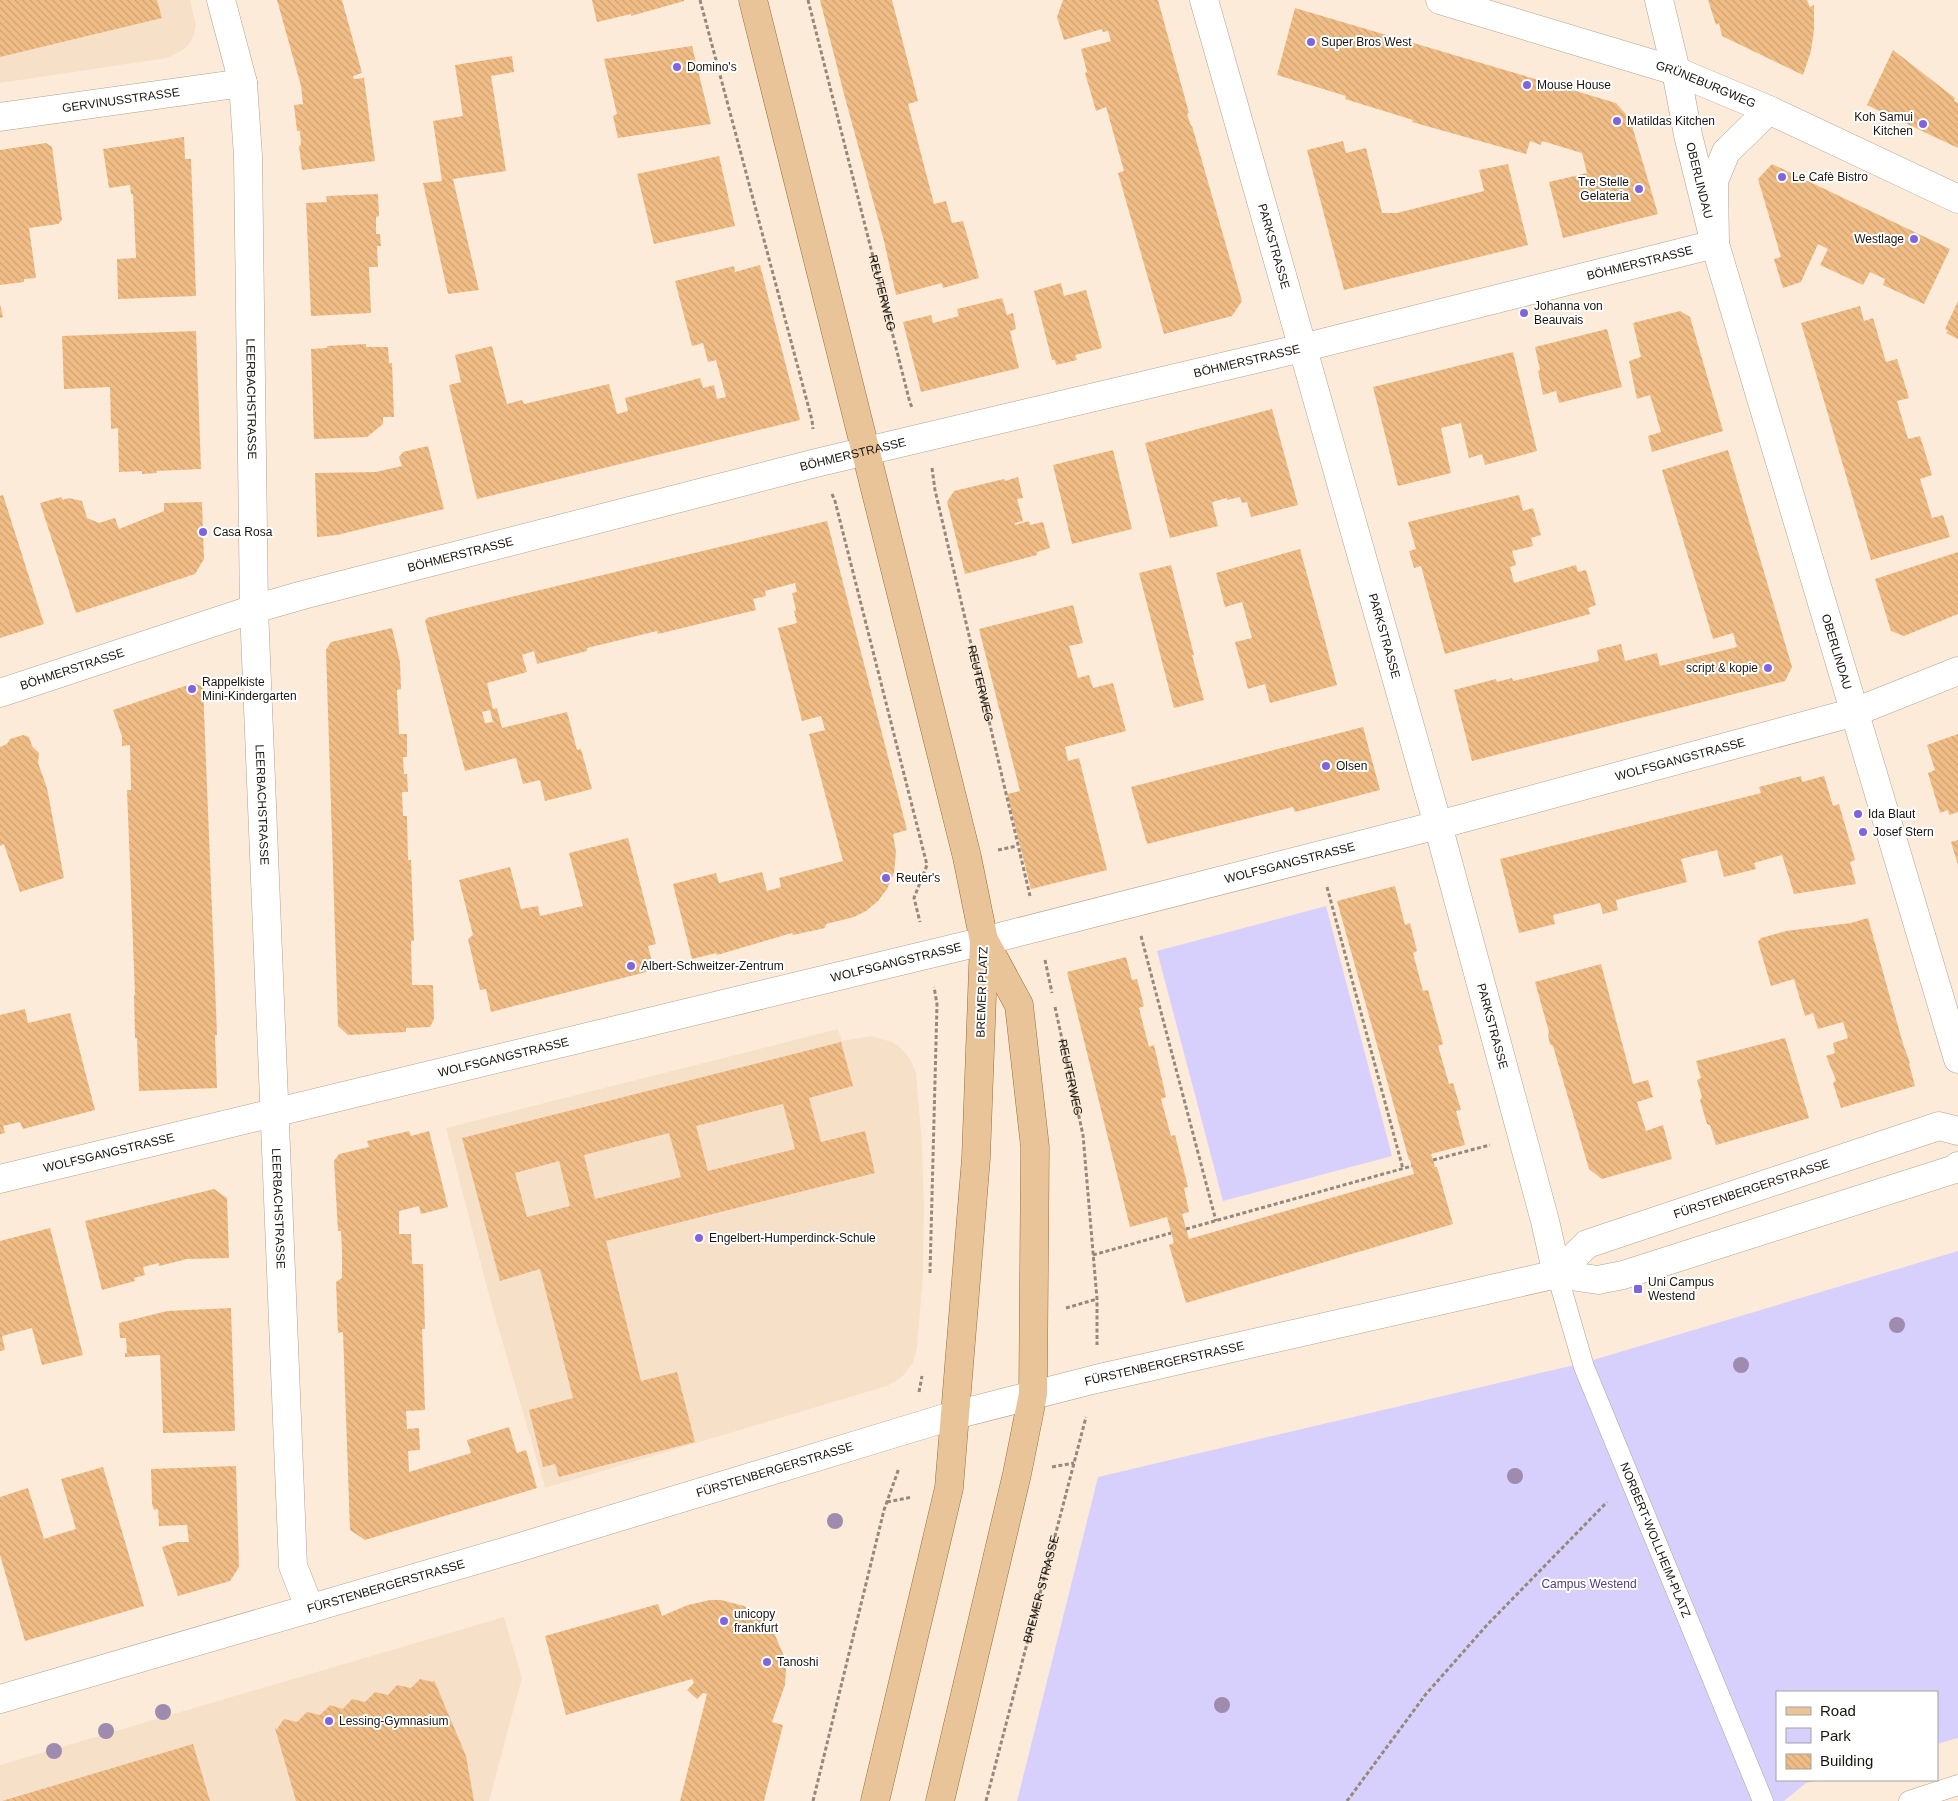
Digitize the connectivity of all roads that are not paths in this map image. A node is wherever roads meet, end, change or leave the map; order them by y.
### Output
1 (221, 0) edge
2 (753, 0) edge
3 (1204, 0) edge
4 (1440, 0) edge
5 (1659, 0) edge
6 (1676, 71) junction
7 (243, 83) junction
8 (1769, 110) junction
9 (0, 117) edge
10 (1958, 199) edge
11 (1715, 244) junction
12 (1302, 348) junction
13 (864, 451) junction
14 (254, 609) junction
15 (1958, 671) edge
16 (0, 693) edge
17 (1855, 712) junction
18 (1438, 825) junction
19 (984, 941) junction
20 (1958, 1059) edge
21 (274, 1111) junction
22 (1958, 1131) edge
23 (1958, 1166) edge
24 (0, 1179) edge
25 (1557, 1274) junction
26 (1033, 1394) junction
27 (955, 1415) junction
28 (310, 1609) junction
29 (0, 1699) edge
30 (1958, 1785) edge
31 (875, 1801) edge
32 (940, 1801) edge
33 (1763, 1801) edge
34 (1909, 1801) edge

1 - 7 street, LEERBACHSTRASSE
2 - 13 main road
3 - 12 street, PARKSTRASSE
4 - 6 street, GRÜNEBURGWEG
5 - 6 street, OBERLINDAU
6 - 8 street, GRÜNEBURGWEG
6 - 11 street, OBERLINDAU
7 - 9 street, GERVINUSSTRASSE
7 - 14 street, LEERBACHSTRASSE
8 - 10 street, GRÜNEBURGWEG
8 - 11 street, OBERLINDAU
11 - 12 street, BÖHMERSTRASSE
11 - 17 street, OBERLINDAU
12 - 13 street, BÖHMERSTRASSE
12 - 18 street, PARKSTRASSE
13 - 14 street, BÖHMERSTRASSE
13 - 19 main road
14 - 16 street, BÖHMERSTRASSE
14 - 21 street, LEERBACHSTRASSE
15 - 17 street, WOLFSGANGSTRASSE
17 - 18 street, WOLFSGANGSTRASSE
17 - 20 street, OBERLINDAU
18 - 19 street, WOLFSGANGSTRASSE
18 - 25 street, PARKSTRASSE
19 - 21 street, WOLFSGANGSTRASSE
19 - 26 main road, BREMER PLATZ
19 - 27 main road, BREMER PLATZ
21 - 24 street, WOLFSGANGSTRASSE
21 - 28 street, LEERBACHSTRASSE
22 - 25 street, FÜRSTENBERGERSTRASSE
23 - 25 street, FÜRSTENBERGERSTRASSE
25 - 26 street, FÜRSTENBERGERSTRASSE
25 - 33 lane, NORBERT-WOLLHEIM-PLATZ
26 - 27 street, FÜRSTENBERGERSTRASSE
26 - 32 main road
27 - 28 street, FÜRSTENBERGERSTRASSE
27 - 31 main road
28 - 29 street, FÜRSTENBERGERSTRASSE
30 - 34 lane

